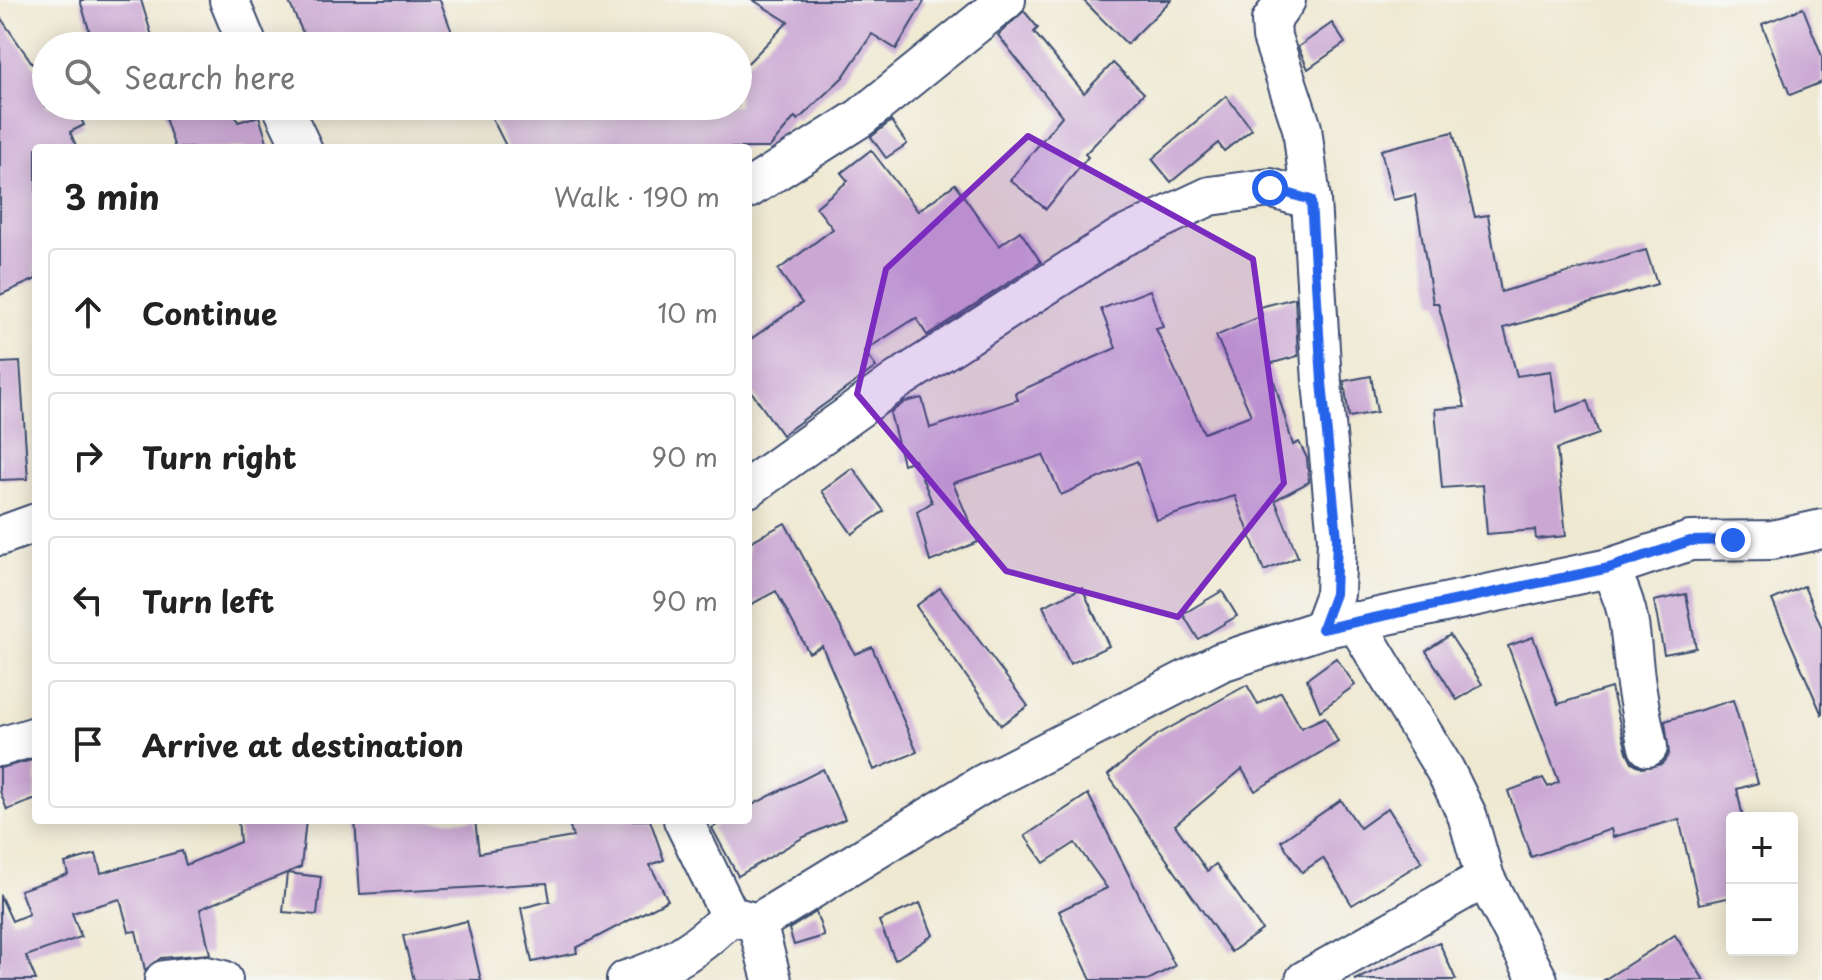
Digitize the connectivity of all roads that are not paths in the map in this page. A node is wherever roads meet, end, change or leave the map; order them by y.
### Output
1 (229, 0) edge
2 (1286, 0) edge
3 (989, 4) edge
4 (242, 32) edge
5 (289, 120) edge
6 (300, 144) edge
7 (752, 186) edge
8 (1311, 200) junction
9 (752, 485) edge
10 (32, 524) edge
11 (1822, 529) edge
12 (0, 536) edge
13 (1609, 568) junction
14 (1339, 625) junction
15 (32, 737) edge
16 (0, 747) edge
17 (1648, 747) dead end
18 (685, 824) edge
19 (1485, 878) junction
20 (744, 919) junction
21 (164, 980) edge
22 (223, 980) edge
23 (626, 980) edge
24 (772, 980) edge
25 (1305, 980) edge
26 (1538, 980) edge

1 - 4 street
2 - 8 street
3 - 7 street
5 - 6 street
8 - 9 street
8 - 14 street
10 - 12 street
11 - 13 street
13 - 14 street
13 - 17 street
14 - 19 street
14 - 20 street
15 - 16 street
18 - 20 street
19 - 25 street
19 - 26 street
20 - 23 street
20 - 24 street
21 - 22 street

